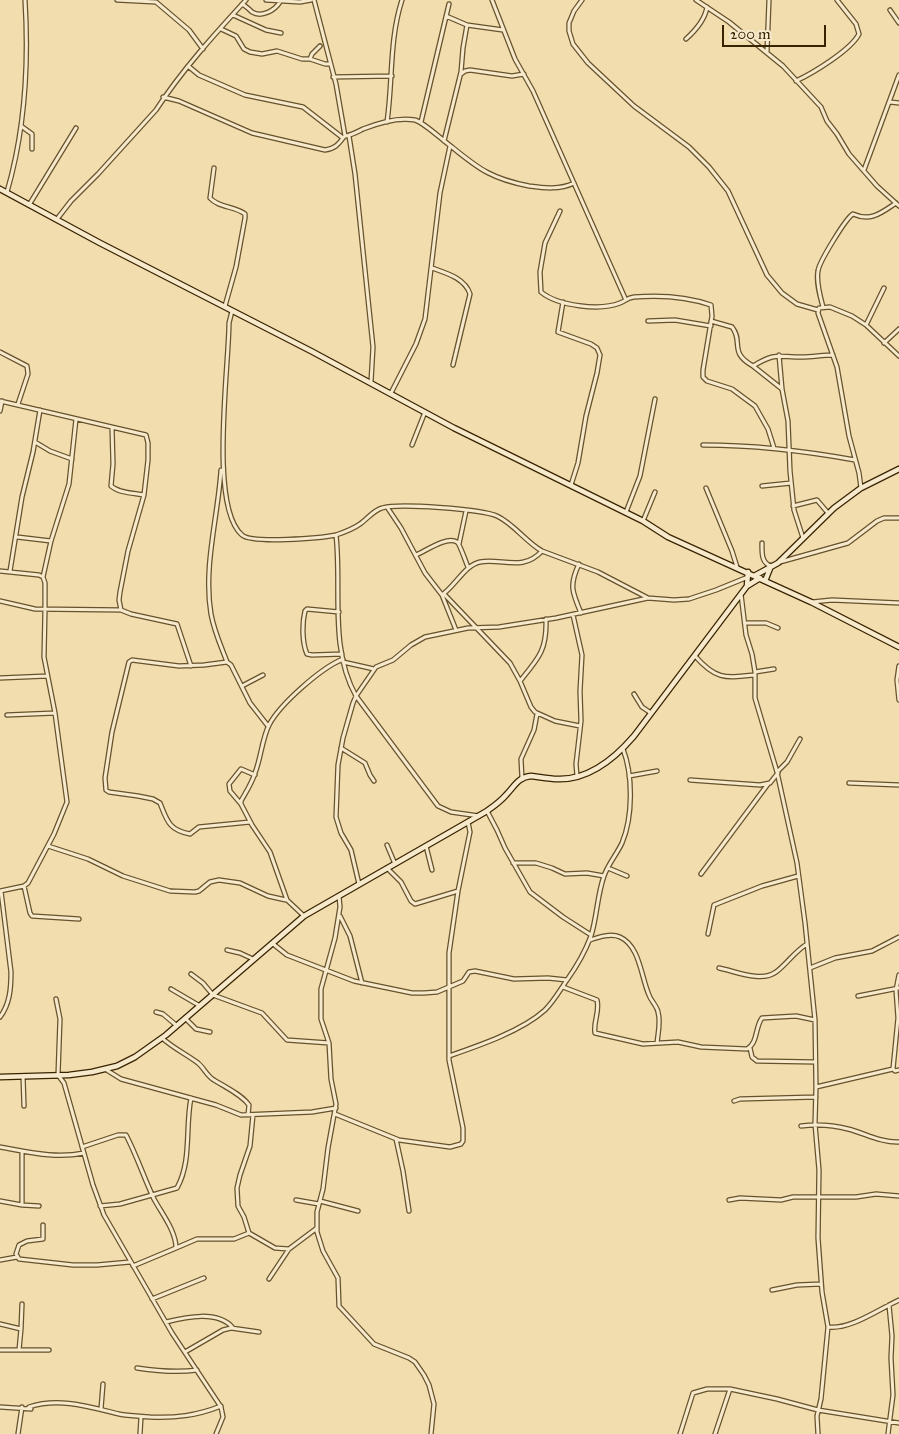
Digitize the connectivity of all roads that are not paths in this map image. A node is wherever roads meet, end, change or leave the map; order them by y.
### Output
1 (25, 0) edge
2 (116, 0) edge
3 (246, 0) edge
4 (266, 0) edge
5 (313, 0) edge
6 (402, 0) edge
7 (492, 0) edge
8 (582, 0) edge
9 (696, 0) edge
10 (769, 0) edge
11 (837, 0) edge
12 (291, 1) edge
13 (280, 2) junction
14 (242, 4) junction
15 (448, 4) dead end
16 (707, 7) junction
17 (890, 10) dead end
18 (233, 15) junction
19 (446, 16) junction
20 (899, 23) edge
21 (467, 25) junction
22 (221, 29) junction
23 (503, 30) junction
24 (280, 33) dead end
25 (686, 39) dead end
26 (320, 46) dead end
27 (203, 49) junction
28 (767, 52) junction
29 (310, 59) junction
30 (329, 64) junction
31 (188, 66) junction
32 (524, 74) junction
33 (460, 75) junction
34 (899, 75) edge
35 (392, 76) junction
36 (333, 77) junction
37 (796, 81) junction
38 (163, 98) junction
39 (890, 102) junction
40 (899, 103) edge
41 (387, 122) junction
42 (420, 122) junction
43 (21, 126) junction
44 (76, 128) dead end
45 (346, 136) junction
46 (444, 141) junction
47 (450, 146) junction
48 (32, 150) dead end
49 (214, 168) dead end
50 (864, 170) junction
51 (574, 183) junction
52 (0, 189) edge
53 (6, 193) junction
54 (30, 205) junction
55 (897, 205) edge
56 (560, 211) dead end
57 (57, 220) junction
58 (432, 268) junction
59 (884, 288) dead end
60 (625, 298) junction
61 (563, 302) junction
62 (225, 306) junction
63 (823, 307) junction
64 (233, 310) junction
65 (818, 310) junction
66 (648, 321) dead end
67 (712, 322) junction
68 (866, 325) junction
69 (711, 326) junction
70 (899, 329) edge
71 (884, 343) junction
72 (0, 352) edge
73 (833, 354) junction
74 (779, 355) junction
75 (899, 356) edge
76 (453, 365) dead end
77 (753, 366) junction
78 (371, 382) junction
79 (782, 389) junction
80 (391, 393) junction
81 (655, 399) dead end
82 (1, 401) edge
83 (18, 404) junction
84 (40, 410) junction
85 (0, 411) edge
86 (425, 412) junction
87 (76, 419) junction
88 (112, 427) junction
89 (35, 442) junction
90 (412, 445) dead end
91 (703, 445) dead end
92 (774, 448) junction
93 (790, 450) junction
94 (72, 459) junction
95 (855, 460) junction
96 (222, 462) junction
97 (899, 469) edge
98 (791, 483) junction
99 (571, 485) junction
100 (762, 486) dead end
101 (706, 488) dead end
102 (861, 488) junction
103 (655, 492) dead end
104 (144, 495) junction
105 (793, 506) junction
106 (386, 507) junction
107 (466, 510) junction
108 (626, 512) junction
109 (828, 513) junction
110 (899, 518) edge
111 (643, 521) junction
112 (336, 535) junction
113 (17, 537) junction
114 (803, 538) junction
115 (51, 542) junction
116 (762, 543) dead end
117 (459, 545) junction
118 (542, 551) junction
119 (416, 555) junction
120 (778, 563) junction
121 (580, 564) junction
122 (771, 566) junction
123 (468, 567) junction
124 (737, 567) junction
125 (0, 571) edge
126 (10, 571) junction
127 (748, 575) junction
128 (754, 576) junction
129 (43, 577) junction
130 (763, 580) junction
131 (747, 586) junction
132 (741, 593) junction
133 (443, 594) junction
134 (648, 598) junction
135 (0, 601) edge
136 (811, 602) junction
137 (899, 603) edge
138 (45, 610) junction
139 (121, 610) junction
140 (339, 612) junction
141 (581, 613) junction
142 (573, 615) junction
143 (546, 619) junction
144 (745, 623) junction
145 (474, 627) junction
146 (778, 628) dead end
147 (456, 630) junction
148 (899, 646) edge
149 (695, 656) junction
150 (343, 658) junction
151 (227, 662) junction
152 (190, 666) junction
153 (899, 666) edge
154 (374, 669) junction
155 (774, 669) dead end
156 (755, 674) junction
157 (263, 675) dead end
158 (47, 676) junction
159 (0, 678) edge
160 (520, 681) junction
161 (242, 686) junction
162 (634, 694) dead end
163 (356, 696) junction
164 (899, 700) edge
165 (55, 713) junction
166 (652, 713) junction
167 (537, 714) junction
168 (6, 715) dead end
169 (268, 726) junction
170 (580, 726) junction
171 (800, 739) dead end
172 (341, 748) junction
173 (623, 749) junction
174 (657, 771) dead end
175 (777, 772) junction
176 (255, 774) junction
177 (577, 776) junction
178 (629, 776) junction
179 (522, 778) junction
180 (690, 780) dead end
181 (374, 781) dead end
182 (848, 783) dead end
183 (768, 784) junction
184 (899, 785) edge
185 (241, 804) junction
186 (487, 811) junction
187 (479, 816) junction
188 (250, 822) junction
189 (468, 822) junction
190 (387, 845) dead end
191 (48, 846) junction
192 (426, 846) junction
193 (513, 863) junction
194 (394, 864) junction
195 (387, 868) junction
196 (608, 868) junction
197 (432, 870) dead end
198 (701, 874) dead end
199 (395, 875) junction
200 (604, 876) junction
201 (627, 876) dead end
202 (798, 876) junction
203 (359, 884) junction
204 (24, 886) junction
205 (0, 891) edge
206 (458, 891) junction
207 (338, 895) junction
208 (287, 900) junction
209 (339, 915) junction
210 (304, 916) junction
211 (79, 920) dead end
212 (708, 934) dead end
213 (591, 935) junction
214 (899, 937) edge
215 (589, 940) junction
216 (272, 943) junction
217 (807, 944) junction
218 (227, 950) dead end
219 (253, 959) junction
220 (719, 968) dead end
221 (810, 968) junction
222 (327, 970) junction
223 (191, 974) dead end
224 (899, 975) edge
225 (568, 980) junction
226 (362, 983) junction
227 (449, 987) junction
228 (563, 987) junction
229 (171, 989) dead end
230 (898, 989) edge
231 (213, 995) junction
232 (858, 996) dead end
233 (56, 999) dead end
234 (200, 1006) junction
235 (156, 1012) dead end
236 (0, 1017) edge
237 (185, 1018) junction
238 (898, 1018) edge
239 (815, 1020) junction
240 (176, 1025) junction
241 (210, 1032) dead end
242 (162, 1038) junction
243 (329, 1043) junction
244 (657, 1043) junction
245 (750, 1048) junction
246 (449, 1056) junction
247 (816, 1062) junction
248 (105, 1069) junction
249 (893, 1069) junction
250 (899, 1070) edge
251 (58, 1075) junction
252 (69, 1075) junction
253 (23, 1076) junction
254 (0, 1077) edge
255 (64, 1083) junction
256 (816, 1087) junction
257 (816, 1097) junction
258 (191, 1098) junction
259 (734, 1101) dead end
260 (24, 1106) dead end
261 (336, 1108) junction
262 (335, 1114) junction
263 (251, 1115) junction
264 (815, 1124) junction
265 (801, 1126) dead end
266 (395, 1139) junction
267 (899, 1142) edge
268 (0, 1147) edge
269 (82, 1147) junction
270 (22, 1152) junction
271 (84, 1153) junction
272 (152, 1194) junction
273 (899, 1196) edge
274 (818, 1197) junction
275 (296, 1200) dead end
276 (729, 1200) dead end
277 (0, 1201) edge
278 (320, 1203) junction
279 (22, 1205) junction
280 (39, 1206) dead end
281 (100, 1206) junction
282 (358, 1211) dead end
283 (409, 1211) dead end
284 (43, 1225) dead end
285 (317, 1228) junction
286 (249, 1232) junction
287 (176, 1248) junction
288 (289, 1249) junction
289 (17, 1257) junction
290 (0, 1260) edge
291 (130, 1262) junction
292 (133, 1266) junction
293 (204, 1278) dead end
294 (269, 1278) dead end
295 (821, 1284) junction
296 (772, 1290) dead end
297 (152, 1299) junction
298 (899, 1300) edge
299 (22, 1304) dead end
300 (889, 1304) junction
301 (166, 1322) junction
302 (0, 1324) edge
303 (828, 1327) junction
304 (22, 1329) junction
305 (233, 1329) junction
306 (259, 1332) dead end
307 (0, 1350) edge
308 (19, 1350) junction
309 (49, 1350) dead end
310 (185, 1352) junction
311 (137, 1368) dead end
312 (197, 1370) junction
313 (103, 1384) dead end
314 (730, 1390) junction
315 (221, 1406) junction
316 (0, 1407) edge
317 (22, 1408) junction
318 (101, 1409) junction
319 (818, 1410) junction
320 (141, 1417) junction
321 (890, 1422) junction
322 (899, 1423) edge
323 (18, 1434) edge
324 (140, 1434) edge
325 (216, 1434) edge
326 (431, 1434) edge
327 (680, 1434) edge
328 (715, 1434) edge
329 (818, 1434) edge
330 (888, 1434) edge

1 - 43 street
2 - 27 street
3 - 14 street
4 - 13 street
5 - 12 street
5 - 30 street
6 - 35 street
7 - 23 street
8 - 65 street
9 - 16 street
10 - 28 street
11 - 37 street
12 - 13 street
13 - 14 street
14 - 18 street
15 - 19 street
16 - 25 street
16 - 28 street
17 - 20 street
18 - 22 street
18 - 24 street
19 - 21 street
19 - 42 street
21 - 23 street
21 - 33 street
22 - 27 street
22 - 29 street
23 - 32 street
26 - 29 street
27 - 31 street
28 - 37 street
29 - 30 street
30 - 36 street
31 - 38 street
31 - 45 street
32 - 33 street
32 - 51 street
33 - 46 street
34 - 39 street
35 - 36 street
35 - 41 street
36 - 45 street
37 - 50 street
38 - 45 street
38 - 57 street
39 - 40 street
39 - 50 street
41 - 42 street
41 - 45 street
42 - 46 street
43 - 48 street
43 - 53 street
44 - 54 street
45 - 78 street
46 - 47 street
47 - 51 street
47 - 58 street
49 - 62 street
50 - 55 street
51 - 60 street
52 - 53 main road
53 - 54 main road
54 - 57 main road
55 - 63 street
56 - 61 street
57 - 62 main road
58 - 76 street
58 - 80 street
59 - 68 street
60 - 61 street
60 - 67 street
61 - 99 street
62 - 64 main road
63 - 65 street
63 - 68 street
64 - 78 main road
64 - 96 street
65 - 73 street
66 - 69 street
67 - 69 street
67 - 77 street
68 - 71 street
69 - 92 street
70 - 71 street
71 - 75 street
72 - 83 street
73 - 74 street
73 - 95 street
74 - 77 street
74 - 79 street
77 - 79 street
78 - 80 main road
79 - 93 street
80 - 86 main road
81 - 108 street
82 - 83 street
82 - 85 street
83 - 84 street
84 - 87 street
84 - 89 street
86 - 90 street
86 - 99 main road
87 - 88 street
87 - 94 street
88 - 104 street
88 - 104 street
89 - 94 street
89 - 113 street
91 - 92 street
92 - 93 street
93 - 95 street
93 - 98 street
94 - 115 street
95 - 102 street
96 - 112 street
96 - 151 street
97 - 102 main road
98 - 100 street
98 - 105 street
99 - 108 main road
101 - 124 street
102 - 109 main road
103 - 111 street
104 - 139 street
105 - 109 street
105 - 114 street
106 - 107 street
106 - 112 street
106 - 119 street
107 - 117 street
107 - 118 street
108 - 111 main road
109 - 114 main road
110 - 120 street
111 - 124 main road
112 - 140 street
113 - 115 street
113 - 126 street
114 - 120 main road
115 - 129 street
116 - 122 street
117 - 119 street
117 - 123 street
118 - 121 street
118 - 123 street
119 - 133 street
120 - 122 main road
121 - 134 street
121 - 141 street
122 - 128 main road
122 - 130 main road
123 - 133 street
124 - 127 main road
125 - 126 street
126 - 129 street
127 - 128 main road
127 - 131 main road
127 - 134 street
128 - 130 main road
129 - 138 street
130 - 131 main road
130 - 136 main road
131 - 132 main road
132 - 144 street
132 - 149 main road
133 - 145 street
133 - 147 street
134 - 141 street
135 - 138 street
136 - 137 street
136 - 148 main road
138 - 139 street
138 - 158 street
139 - 152 street
140 - 150 street
140 - 150 street
141 - 142 street
142 - 143 street
142 - 170 street
143 - 145 street
143 - 160 street
144 - 146 street
144 - 156 street
145 - 147 street
145 - 160 street
147 - 154 street
149 - 156 street
149 - 166 main road
150 - 154 street
150 - 163 street
150 - 169 street
151 - 152 street
151 - 161 street
152 - 188 street
153 - 164 street
154 - 163 street
155 - 156 street
156 - 175 street
157 - 161 street
158 - 159 street
158 - 165 street
160 - 167 street
161 - 169 street
162 - 166 street
163 - 172 street
163 - 187 street
165 - 168 street
165 - 191 street
166 - 173 main road
167 - 170 street
167 - 179 street
169 - 176 street
170 - 177 street
171 - 175 street
172 - 181 street
172 - 203 street
173 - 177 main road
173 - 178 street
174 - 178 street
175 - 183 street
175 - 202 street
176 - 185 street
176 - 185 street
177 - 179 main road
178 - 196 street
179 - 186 main road
180 - 183 street
182 - 184 street
183 - 198 street
185 - 188 street
186 - 187 main road
186 - 193 street
187 - 189 main road
188 - 208 street
189 - 192 main road
189 - 206 street
190 - 194 street
191 - 204 street
191 - 208 street
192 - 194 main road
192 - 197 street
193 - 200 street
193 - 213 street
194 - 195 main road
194 - 199 street
195 - 199 street
195 - 203 main road
196 - 200 street
196 - 201 street
199 - 206 street
200 - 213 street
202 - 212 street
202 - 217 street
203 - 207 main road
204 - 205 street
204 - 211 street
205 - 236 street
206 - 227 street
207 - 209 street
207 - 210 main road
208 - 210 street
209 - 222 street
209 - 226 street
210 - 216 main road
213 - 215 street
214 - 221 street
215 - 225 street
215 - 244 street
216 - 219 main road
216 - 222 street
217 - 220 street
217 - 221 street
218 - 219 street
219 - 231 main road
221 - 239 street
222 - 226 street
222 - 243 street
223 - 231 street
224 - 230 street
225 - 227 street
225 - 228 street
226 - 227 street
227 - 246 street
228 - 244 street
228 - 246 street
229 - 234 street
230 - 232 street
230 - 238 street
231 - 234 main road
231 - 243 street
233 - 251 street
234 - 237 main road
235 - 240 street
237 - 240 main road
237 - 241 street
238 - 249 street
239 - 245 street
239 - 247 street
240 - 242 main road
242 - 248 main road
242 - 263 street
243 - 261 street
244 - 245 street
245 - 247 street
246 - 266 street
247 - 256 street
248 - 252 main road
248 - 258 street
249 - 250 street
249 - 256 street
251 - 252 main road
251 - 253 main road
251 - 255 street
252 - 255 street
253 - 254 main road
253 - 260 street
255 - 269 street
256 - 257 street
257 - 259 street
257 - 264 street
258 - 263 street
258 - 272 street
261 - 262 street
261 - 263 street
262 - 266 street
262 - 278 street
263 - 286 street
264 - 265 street
264 - 267 street
264 - 274 street
266 - 283 street
268 - 270 street
269 - 271 street
269 - 272 street
270 - 271 street
270 - 279 street
271 - 281 street
272 - 281 street
272 - 287 street
273 - 274 street
274 - 276 street
274 - 295 street
275 - 278 street
277 - 279 street
278 - 282 street
278 - 285 street
279 - 280 street
281 - 291 street
284 - 289 street
285 - 288 street
285 - 326 street
286 - 287 street
286 - 288 street
287 - 292 street
288 - 294 street
289 - 290 street
289 - 291 street
291 - 292 street
292 - 297 street
293 - 297 street
295 - 296 street
295 - 303 street
297 - 301 street
298 - 300 street
299 - 304 street
300 - 303 street
300 - 321 street
301 - 305 street
301 - 310 street
302 - 304 street
303 - 319 street
304 - 308 street
305 - 306 street
305 - 310 street
307 - 308 street
308 - 309 street
310 - 312 street
311 - 312 street
312 - 315 street
313 - 318 street
314 - 319 street
314 - 327 street
314 - 328 street
315 - 320 street
315 - 325 street
316 - 317 street
317 - 318 street
317 - 323 street
318 - 320 street
319 - 321 street
319 - 329 street
320 - 324 street
321 - 322 street
321 - 330 street

